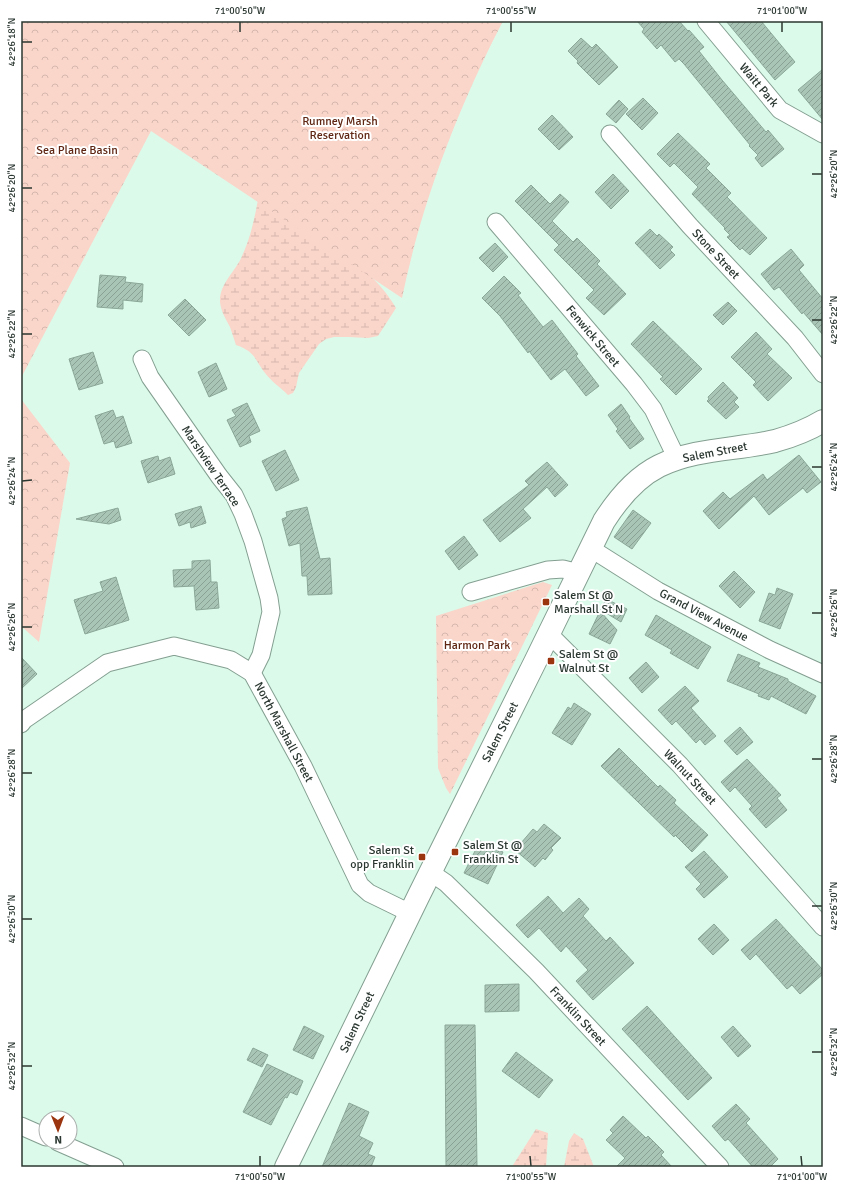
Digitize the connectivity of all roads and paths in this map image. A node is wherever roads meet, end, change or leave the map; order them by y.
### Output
1 (706, 21) edge
2 (610, 134) dead end
3 (823, 134) edge
4 (496, 222) dead end
5 (142, 359) dead end
6 (823, 374) edge
7 (823, 421) edge
8 (677, 459) junction
9 (590, 548) junction
10 (579, 573) junction
11 (472, 592) dead end
12 (549, 634) junction
13 (252, 673) junction
14 (823, 674) edge
15 (21, 724) edge
16 (430, 872) junction
17 (410, 913) junction
18 (823, 927) edge
19 (21, 1126) edge
20 (38, 1133) edge
21 (76, 1150) edge
22 (115, 1167) edge
23 (286, 1167) edge
24 (720, 1167) edge

1 - 3 street, Waitt Park
2 - 6 street, Stone Street
4 - 8 street, Fenwick Street
5 - 13 street, Marshview Terrace
7 - 8 main road, Salem Street
8 - 9 main road, Salem Street
9 - 10 main road, Salem Street
9 - 14 street, Grand View Avenue
10 - 11 street
10 - 12 main road, Salem Street
12 - 16 main road, Salem Street
12 - 18 street, Walnut Street
13 - 15 street, North Marshall Street
13 - 17 street, North Marshall Street
16 - 17 main road, Salem Street
16 - 24 street, Franklin Street
17 - 23 main road, Salem Street
19 - 20 street
21 - 22 street

